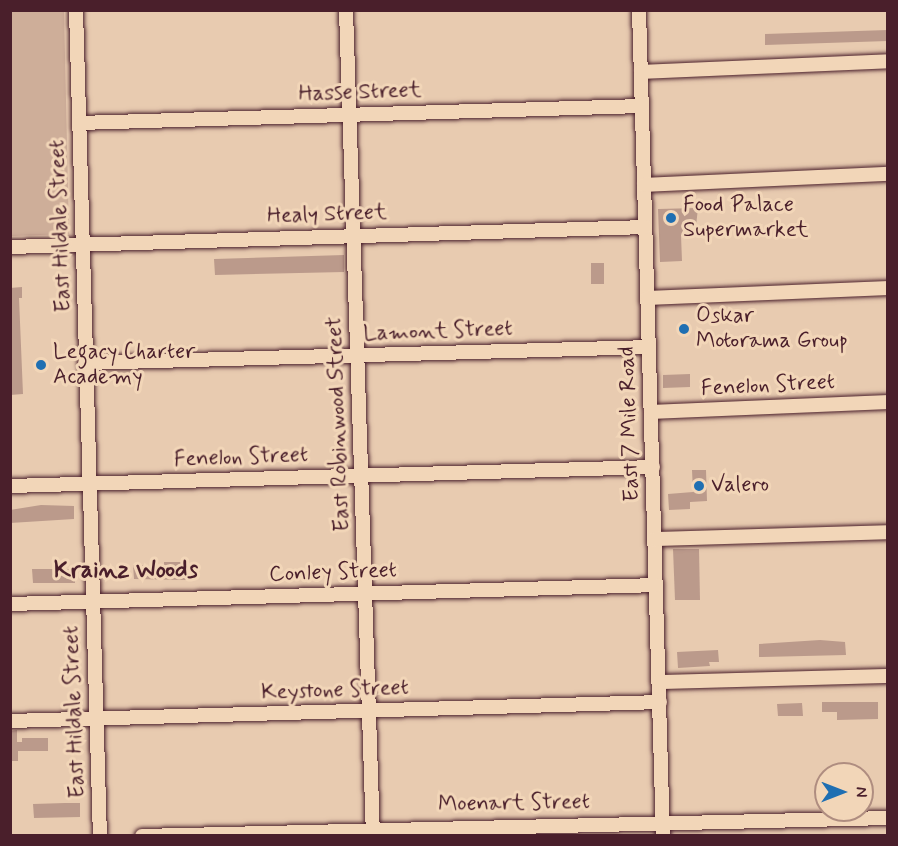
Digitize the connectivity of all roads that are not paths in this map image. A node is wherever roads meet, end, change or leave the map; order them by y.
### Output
1 (76, 10) edge
2 (346, 10) edge
3 (639, 10) edge
4 (888, 61) edge
5 (641, 72) junction
6 (642, 106) junction
7 (351, 114) junction
8 (79, 123) junction
9 (888, 174) edge
10 (644, 185) junction
11 (645, 226) junction
12 (355, 235) junction
13 (83, 245) junction
14 (10, 248) edge
15 (888, 288) edge
16 (648, 298) junction
17 (649, 347) junction
18 (358, 355) junction
19 (85, 363) junction
20 (888, 402) edge
21 (651, 412) junction
22 (652, 467) junction
23 (362, 476) junction
24 (89, 484) junction
25 (10, 486) edge
26 (888, 532) edge
27 (655, 539) junction
28 (656, 585) junction
29 (366, 593) junction
30 (93, 601) junction
31 (10, 603) edge
32 (888, 676) edge
33 (660, 682) junction
34 (660, 702) junction
35 (370, 711) junction
36 (96, 719) junction
37 (10, 722) edge
38 (888, 818) edge
39 (663, 829) edge
40 (373, 832) edge
41 (100, 836) edge
42 (142, 836) edge

1 - 8 street, East Hildale Street
2 - 7 street, East Robinwood Street
3 - 5 street, East 7 Mile Road
4 - 5 street
5 - 6 street, East 7 Mile Road
6 - 7 street, Hasse Street
6 - 10 street, East 7 Mile Road
7 - 8 street, Hasse Street
7 - 12 street, East Robinwood Street
8 - 13 street, East Hildale Street
9 - 10 street
10 - 11 street, East 7 Mile Road
11 - 12 street, Healy Street
11 - 16 street, East 7 Mile Road
12 - 13 street, Healy Street
12 - 18 street, East Robinwood Street
13 - 14 street, Healy Street
13 - 19 street, East Hildale Street
15 - 16 street
16 - 17 street, East 7 Mile Road
17 - 18 street, Lamont Street
17 - 21 street, East 7 Mile Road
18 - 19 street, Lamont Street
18 - 23 street, East Robinwood Street
19 - 24 street, East Hildale Street
20 - 21 street, Fenelon Street
21 - 22 street, East 7 Mile Road
22 - 23 street, Fenelon Street
22 - 27 street, East 7 Mile Road
23 - 24 street, Fenelon Street
23 - 29 street, East Robinwood Street
24 - 25 street, Fenelon Street
24 - 30 street, East Hildale Street
26 - 27 street
27 - 28 street, East 7 Mile Road
28 - 29 street, Conley Street
28 - 33 street, East 7 Mile Road
29 - 30 street, Conley Street
29 - 35 street, East Robinwood Street
30 - 31 street, Conley Street
30 - 36 street, East Hildale Street
32 - 33 street
33 - 34 street, East 7 Mile Road
34 - 35 street, Keystone Street
34 - 39 street, East 7 Mile Road
35 - 36 street, Keystone Street
35 - 40 street, East Robinwood Street
36 - 37 street, Keystone Street
36 - 41 street, East Hildale Street
38 - 39 street, Moenart Street
39 - 40 street, Moenart Street
40 - 42 street, Moenart Street

